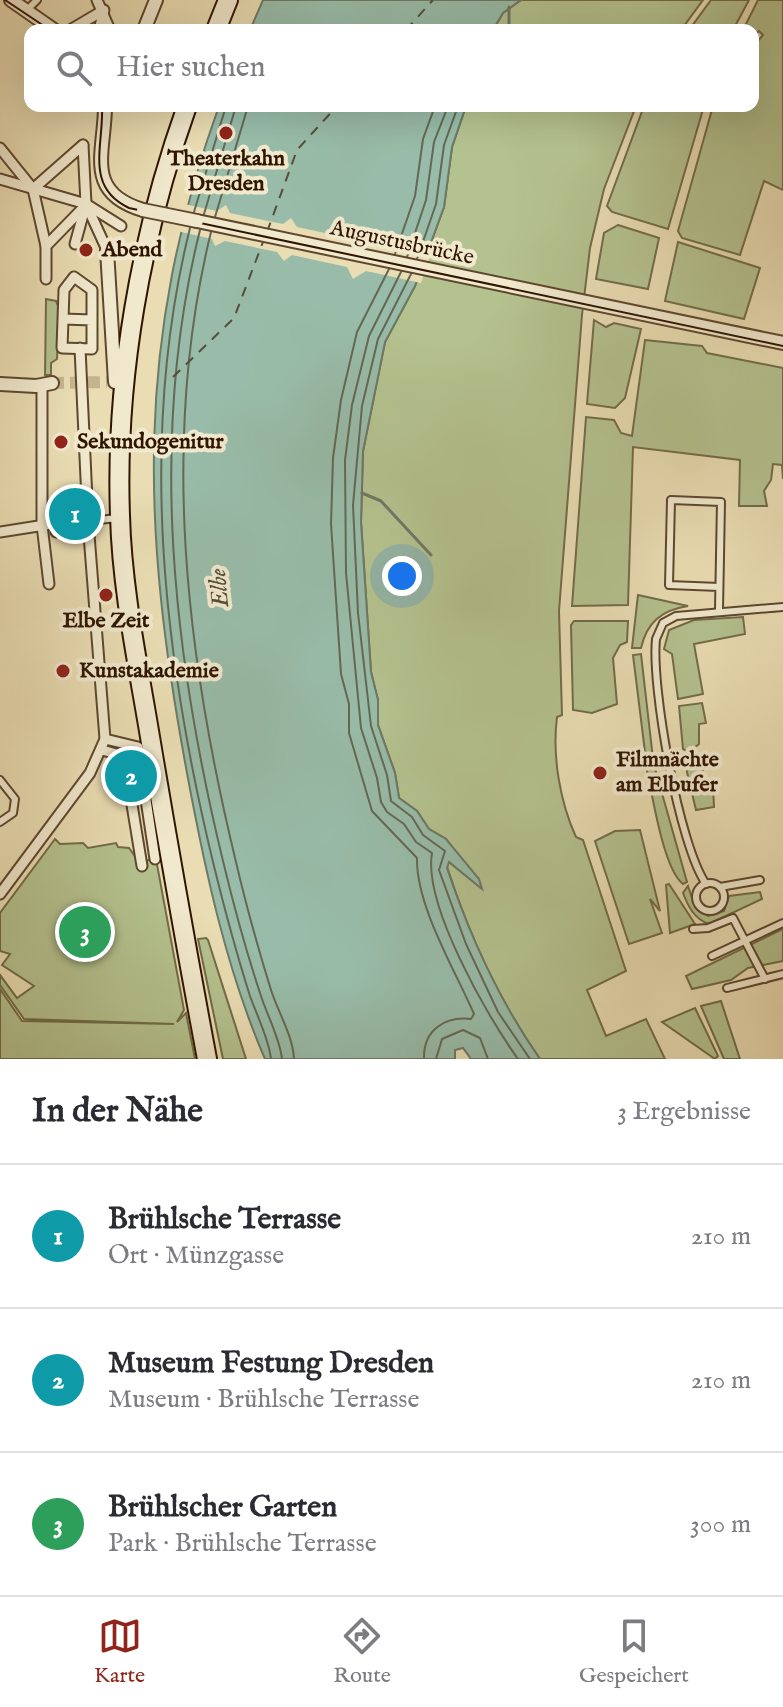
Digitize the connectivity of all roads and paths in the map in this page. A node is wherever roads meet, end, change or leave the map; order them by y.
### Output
1 (11, 0) edge
2 (97, 0) edge
3 (110, 0) edge
4 (156, 0) edge
5 (228, 0) edge
6 (32, 4) edge
7 (104, 10) junction
8 (49, 24) edge
9 (80, 24) edge
10 (100, 24) edge
11 (108, 24) edge
12 (146, 24) edge
13 (218, 24) edge
14 (104, 112) edge
15 (185, 112) edge
16 (0, 148) edge
17 (0, 179) edge
18 (33, 189) junction
19 (86, 204) junction
20 (121, 226) dead end
21 (75, 244) dead end
22 (46, 246) junction
23 (107, 250) joint
24 (64, 290) junction
25 (63, 319) junction
26 (92, 320) junction
27 (783, 343) edge
28 (80, 348) junction
29 (116, 382) junction
30 (0, 384) edge
31 (47, 385) joint
32 (120, 517) junction
33 (93, 521) junction
34 (42, 525) junction
35 (0, 532) edge
36 (49, 584) dead end
37 (719, 587) junction
38 (783, 607) edge
39 (719, 610) junction
40 (105, 739) junction
41 (102, 750) junction
42 (132, 757) junction
43 (107, 764) dead end
44 (131, 773) dead end
45 (0, 780) edge
46 (0, 822) edge
47 (155, 859) dead end
48 (142, 866) dead end
49 (760, 880) dead end
50 (706, 884) junction
51 (720, 887) junction
52 (0, 894) edge
53 (783, 923) edge
54 (693, 929) dead end
55 (745, 941) junction
56 (712, 956) dead end
57 (783, 974) edge
58 (765, 979) junction
59 (727, 988) dead end
60 (207, 1059) edge

1 - 6 street
2 - 7 street
3 - 7 street
4 - 12 street
5 - 13 main road
6 - 8 street
7 - 9 street
7 - 10 street
7 - 11 street
14 - 27 street, Augustusbrücke, bridge
15 - 29 main road
16 - 18 street
17 - 18 street
18 - 19 street
18 - 19 street
18 - 22 street
19 - 20 street
19 - 21 street
19 - 22 street
19 - 23 street
22 - 24 street
23 - 29 street
24 - 25 street
24 - 26 street
25 - 26 street
25 - 28 street
26 - 28 street
28 - 33 street
29 - 32 main road
30 - 31 street
31 - 34 street
32 - 33 lane
32 - 60 main road
33 - 34 street
33 - 40 street
34 - 35 street
34 - 36 street
37 - 37 lane
37 - 39 lane
38 - 39 lane
39 - 50 lane
40 - 41 street
40 - 42 street
41 - 42 street
41 - 43 street
41 - 52 street
42 - 44 street
42 - 47 street
42 - 48 street
45 - 46 lane
49 - 51 lane
50 - 51 lane
50 - 51 lane
53 - 55 lane
54 - 55 lane
55 - 56 lane
55 - 58 lane
57 - 58 lane
58 - 59 lane

